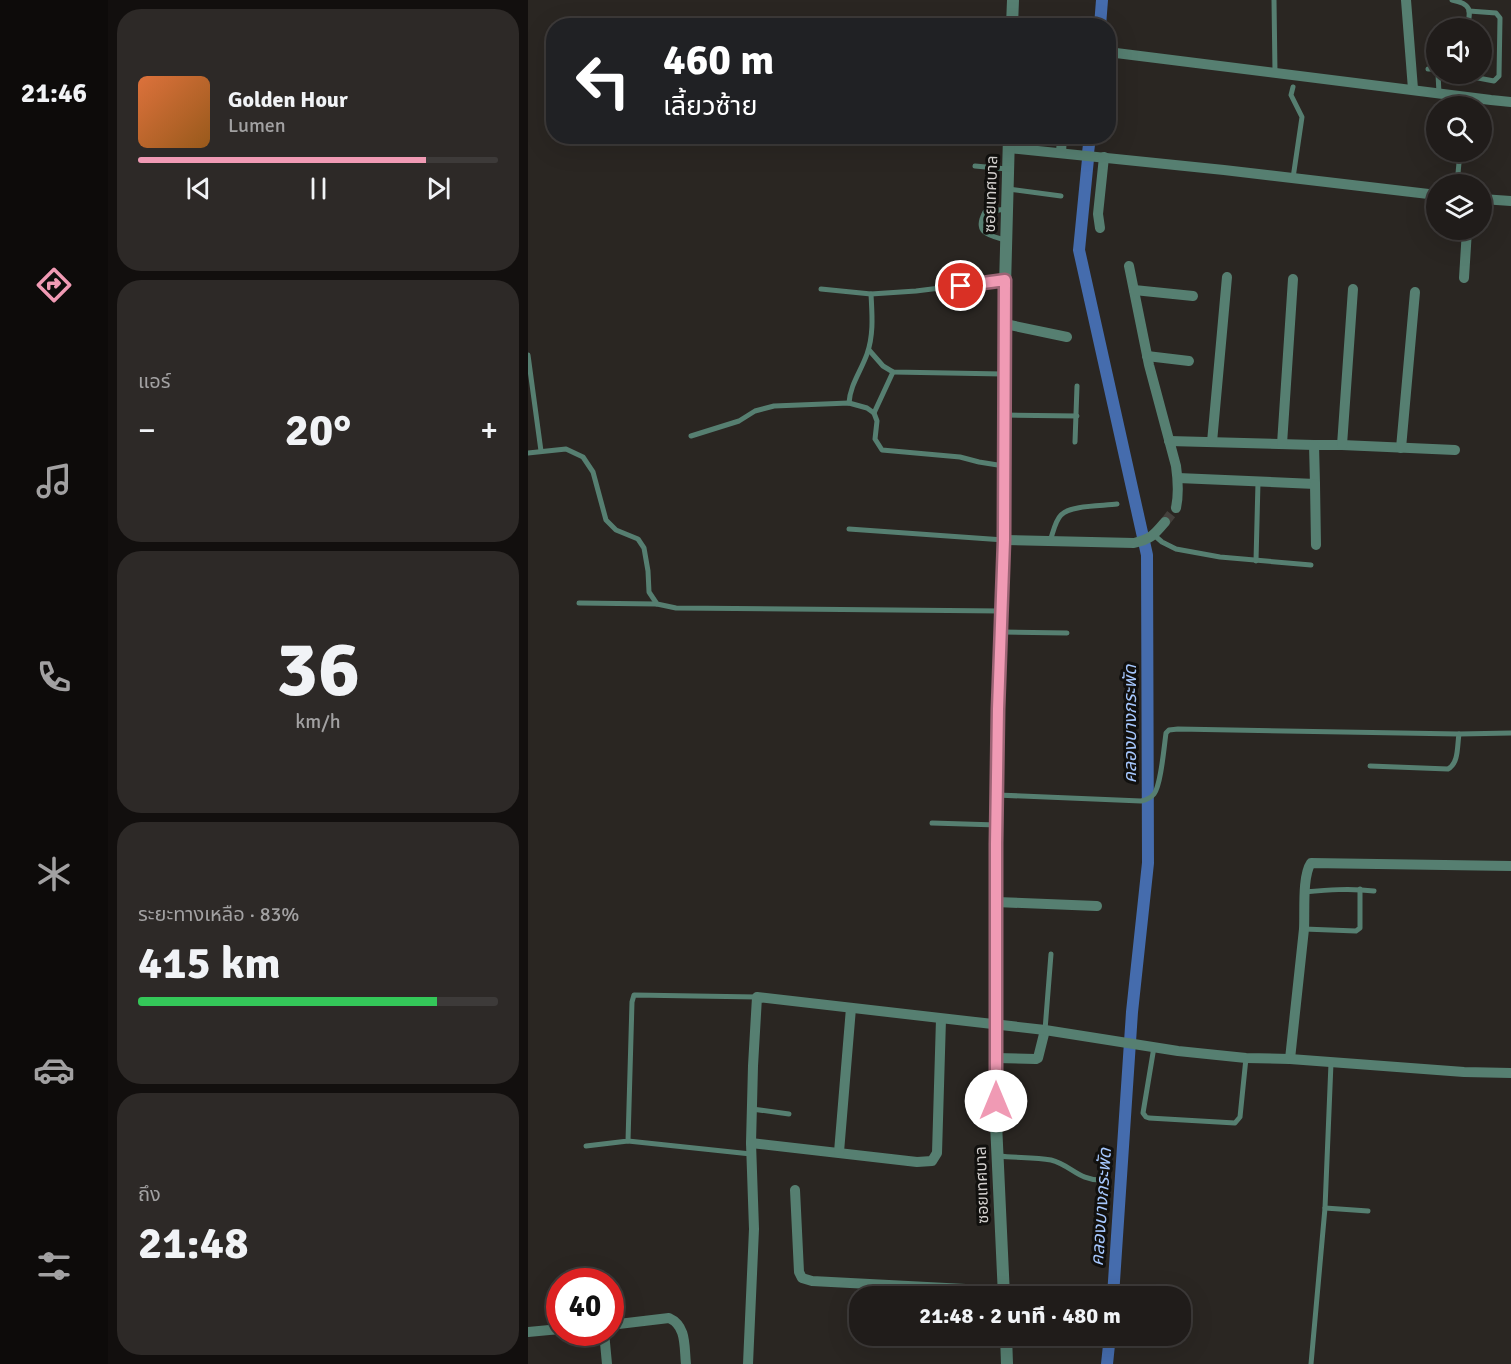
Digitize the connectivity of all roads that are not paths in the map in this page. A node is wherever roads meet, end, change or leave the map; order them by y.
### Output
1 (1013, 0) edge
2 (1274, 0) edge
3 (1406, 0) edge
4 (1452, 0) edge
5 (1469, 11) junction
6 (1012, 18) edge
7 (1468, 18) edge
8 (1116, 53) edge
9 (1275, 72) junction
10 (1492, 81) edge
11 (1439, 84) edge
12 (1293, 87) dead end
13 (1413, 89) junction
14 (1439, 93) junction
15 (1511, 102) edge
16 (1009, 144) edge
17 (1018, 144) edge
18 (1062, 144) edge
19 (1061, 153) junction
20 (1104, 157) junction
21 (975, 166) dead end
22 (1008, 169) junction
23 (1293, 178) junction
24 (1008, 189) junction
25 (1426, 194) edge
26 (1061, 196) dead end
27 (1492, 200) edge
28 (1511, 201) edge
29 (1007, 209) junction
30 (1100, 228) dead end
31 (1007, 240) junction
32 (1466, 240) edge
33 (1129, 266) dead end
34 (1227, 277) dead end
35 (1464, 278) dead end
36 (1293, 279) dead end
37 (1005, 280) junction
38 (821, 289) dead end
39 (1353, 289) dead end
40 (1134, 290) junction
41 (1415, 292) dead end
42 (870, 294) junction
43 (1192, 296) dead end
44 (1005, 324) junction
45 (1067, 337) dead end
46 (869, 350) junction
47 (528, 355) edge
48 (1147, 356) junction
49 (1189, 361) dead end
50 (893, 372) junction
51 (1005, 374) junction
52 (1077, 386) dead end
53 (849, 403) junction
54 (874, 413) junction
55 (1005, 415) junction
56 (1077, 416) junction
57 (691, 436) dead end
58 (1169, 441) junction
59 (1075, 442) dead end
60 (1212, 442) junction
61 (1282, 444) junction
62 (1314, 445) junction
63 (1342, 445) junction
64 (1401, 448) junction
65 (1455, 450) dead end
66 (541, 451) junction
67 (528, 453) edge
68 (1004, 466) junction
69 (1178, 478) junction
70 (1258, 482) junction
71 (1315, 484) junction
72 (1117, 504) dead end
73 (1176, 508) tunnel mouth
74 (1165, 522) tunnel mouth
75 (849, 530) dead end
76 (1150, 538) junction
77 (1004, 540) junction
78 (1050, 541) junction
79 (1316, 545) dead end
80 (1256, 561) junction
81 (1311, 565) dead end
82 (579, 603) dead end
83 (657, 604) junction
84 (1001, 611) junction
85 (1001, 632) junction
86 (1067, 633) dead end
87 (1511, 733) edge
88 (1459, 734) junction
89 (1370, 766) dead end
90 (997, 795) junction
91 (932, 823) dead end
92 (997, 825) junction
93 (1511, 867) edge
94 (1359, 889) junction
95 (1374, 891) dead end
96 (1304, 892) junction
97 (996, 902) junction
98 (1097, 906) dead end
99 (1304, 929) junction
100 (1051, 954) dead end
101 (758, 998) junction
102 (851, 1008) junction
103 (940, 1019) junction
104 (996, 1025) junction
105 (1045, 1030) junction
106 (1154, 1047) junction
107 (996, 1058) junction
108 (1246, 1058) junction
109 (1290, 1059) junction
110 (1331, 1063) junction
111 (1511, 1073) edge
112 (752, 1109) junction
113 (789, 1114) dead end
114 (628, 1141) junction
115 (751, 1143) junction
116 (586, 1146) dead end
117 (839, 1152) junction
118 (751, 1154) junction
119 (997, 1156) junction
120 (1102, 1180) dead end
121 (795, 1190) dead end
122 (1325, 1208) junction
123 (1368, 1211) dead end
124 (886, 1286) edge
125 (1004, 1286) edge
126 (624, 1323) edge
127 (546, 1330) edge
128 (528, 1332) edge
129 (605, 1346) edge
130 (1006, 1346) edge
131 (607, 1364) edge
132 (686, 1364) edge
133 (748, 1364) edge
134 (1007, 1364) edge
135 (1311, 1364) edge

1 - 6 street
2 - 9 lane
3 - 13 street
4 - 5 lane
5 - 7 lane
5 - 10 lane
8 - 9 street
9 - 13 street
11 - 14 lane
12 - 23 lane
13 - 14 street
14 - 15 street
16 - 22 street, ซอยเทศบาล
17 - 19 street
18 - 19 street
19 - 20 street
20 - 23 street
20 - 30 street
21 - 22 lane
22 - 24 street, ซอยเทศบาล
23 - 25 street
24 - 26 lane
24 - 29 street, ซอยเทศบาล
27 - 28 street
29 - 31 street, ซอยเทศบาล
29 - 31 lane
31 - 37 street, ซอยเทศบาล
32 - 35 street
33 - 40 street
34 - 60 street
36 - 61 street
37 - 42 lane
37 - 44 street, ซอยเทศบาล
38 - 42 lane
39 - 63 street
40 - 43 street
40 - 48 street
41 - 64 street
42 - 46 lane
44 - 45 street
44 - 51 street, ซอยเทศบาล
46 - 50 lane
46 - 53 lane
47 - 66 lane
48 - 49 street
48 - 58 street
50 - 51 lane
50 - 54 lane
51 - 55 street, ซอยเทศบาล
52 - 56 lane
53 - 54 lane
53 - 57 lane
54 - 68 lane
55 - 56 lane
55 - 68 street, ซอยเทศบาล
56 - 59 lane
58 - 60 street
58 - 69 street
60 - 61 street
61 - 62 street
62 - 63 street
62 - 71 street
63 - 64 street
64 - 65 street
66 - 67 lane
66 - 83 lane
68 - 77 street, ซอยเทศบาล
69 - 70 street
69 - 73 street
70 - 71 street
70 - 80 lane
71 - 79 street
72 - 78 lane
74 - 76 street
75 - 77 lane
76 - 78 street
76 - 80 lane
77 - 78 street
77 - 84 street, ซอยเทศบาล
80 - 81 lane
82 - 83 lane
83 - 84 lane
84 - 85 street, ซอยเทศบาล
85 - 86 lane
85 - 90 street, ซอยเทศบาล
87 - 88 lane
88 - 89 lane
88 - 90 lane
90 - 92 street, ซอยเทศบาล
91 - 92 lane
92 - 97 street, ซอยเทศบาล
93 - 96 street
94 - 95 lane
94 - 96 lane
94 - 99 lane
96 - 99 street
97 - 98 street
97 - 104 street, ซอยเทศบาล
99 - 109 street
100 - 105 lane
101 - 102 street
101 - 112 street
101 - 114 lane
102 - 103 street
102 - 117 street
103 - 104 street
103 - 117 street
104 - 105 street
104 - 107 street, ซอยเทศบาล
105 - 106 street
105 - 107 street
106 - 108 street
106 - 108 lane
107 - 119 street, ซอยเทศบาล
108 - 109 street
109 - 110 street
110 - 111 street
110 - 122 lane
112 - 113 lane
112 - 115 street
114 - 116 lane
114 - 118 lane
115 - 117 street
115 - 118 street
118 - 133 street
119 - 120 lane
119 - 125 street, ซอยเทศบาล
121 - 124 street
122 - 123 lane
122 - 135 lane
126 - 132 street
127 - 128 street
129 - 131 street
130 - 134 street

